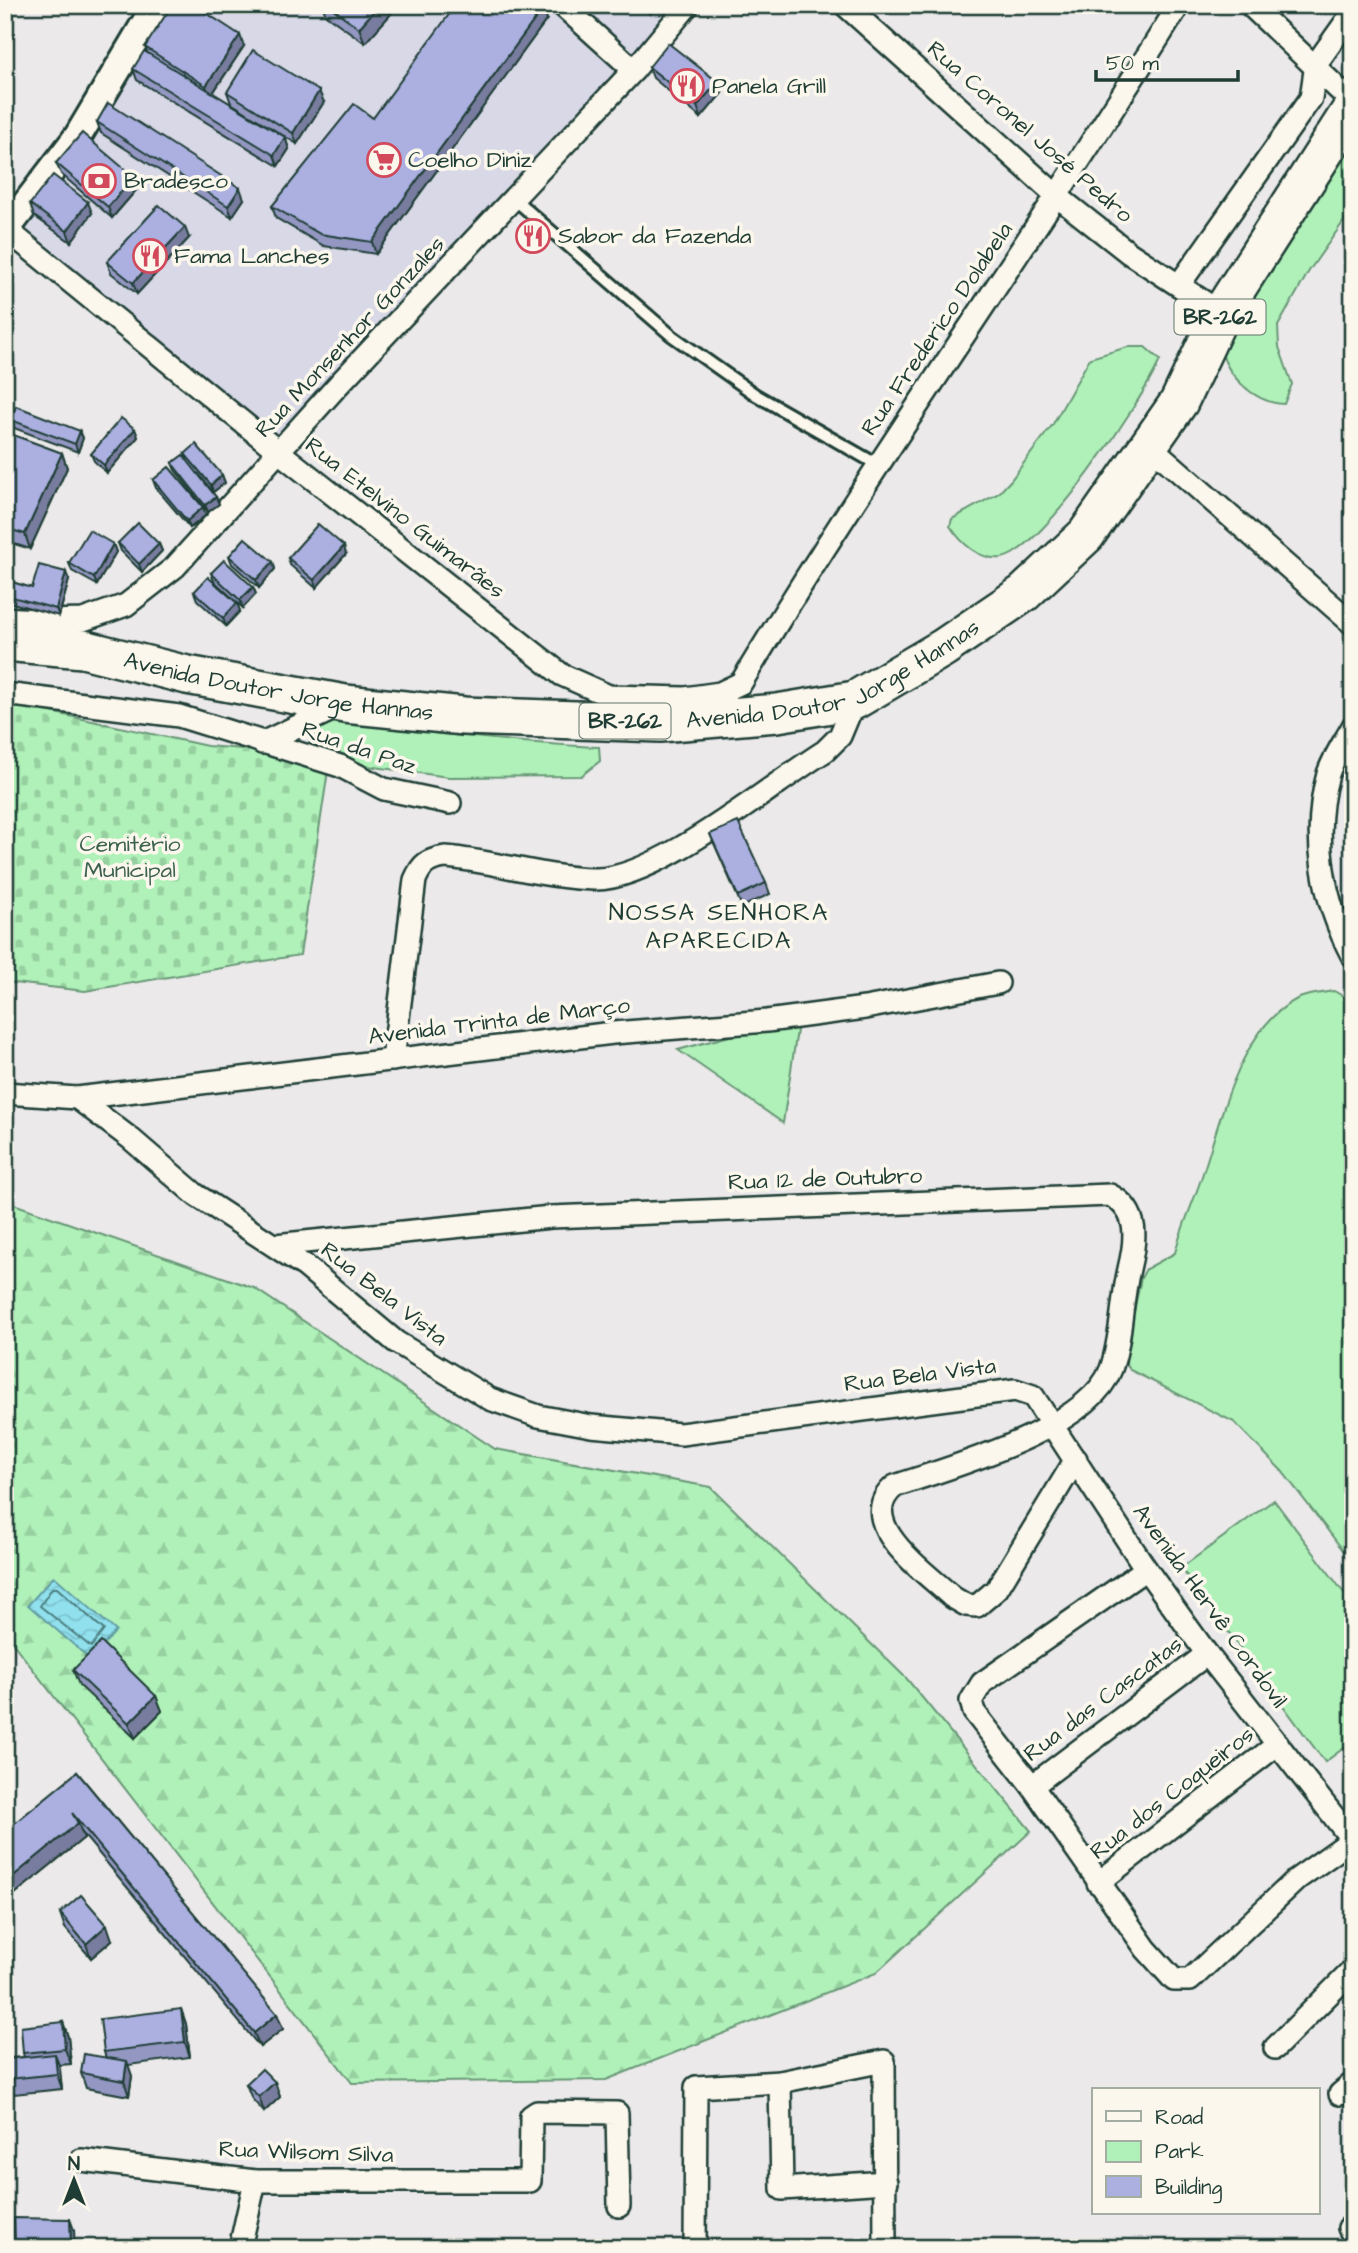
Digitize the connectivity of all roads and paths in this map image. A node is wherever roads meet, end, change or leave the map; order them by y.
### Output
1 (156, 5) edge
2 (562, 5) edge
3 (688, 5) edge
4 (845, 5) edge
5 (1180, 5) edge
6 (1250, 5) edge
7 (1353, 12) edge
8 (1316, 64) junction
9 (634, 70) junction
10 (1353, 105) edge
11 (512, 197) junction
12 (1058, 197) junction
13 (6, 231) edge
14 (1179, 285) junction
15 (1222, 313) junction
16 (1150, 446) junction
17 (279, 452) junction
18 (878, 465) junction
19 (5, 618) edge
20 (1353, 624) edge
21 (5, 642) edge
22 (187, 675) junction
23 (741, 683) joint
24 (5, 694) edge
25 (855, 700) junction
26 (345, 704) junction
27 (178, 716) junction
28 (1353, 726) edge
29 (262, 743) junction
30 (450, 803) dead end
31 (1353, 957) edge
32 (998, 983) dead end
33 (393, 1060) junction
34 (5, 1093) edge
35 (76, 1098) junction
36 (275, 1245) junction
37 (1033, 1396) joint
38 (1054, 1426) junction
39 (1076, 1459) junction
40 (1146, 1569) junction
41 (1207, 1654) junction
42 (1278, 1744) junction
43 (1032, 1786) junction
44 (1352, 1840) edge
45 (1098, 1883) junction
46 (1353, 1970) edge
47 (1275, 2048) dead end
48 (780, 2082) junction
49 (81, 2160) dead end
50 (256, 2181) junction
51 (886, 2182) junction
52 (619, 2206) dead end
53 (240, 2248) edge
54 (695, 2248) edge
55 (885, 2248) edge

1 - 13 street
2 - 9 street
3 - 9 street, Rua Monsenhor Gonzales
4 - 12 street, Rua Coronel José Pedro
5 - 12 street, Rua Frederico Dolabela
6 - 8 street
7 - 8 street
8 - 10 street
8 - 14 street
9 - 11 street, Rua Monsenhor Gonzales
10 - 15 highway, Avenida Doutor Jorge Hannas / BR-262
11 - 17 street, Rua Monsenhor Gonzales
11 - 18 lane
12 - 14 street, Rua Coronel José Pedro
12 - 18 street, Rua Frederico Dolabela
13 - 17 street, Rua Etelvino Guimarães
14 - 15 street, Rua Coronel José Pedro
15 - 16 highway, Avenida Doutor Jorge Hannas / BR-262
16 - 20 street
16 - 25 highway, Avenida Doutor Jorge Hannas / BR-262
17 - 19 street, Rua Monsenhor Gonzales
17 - 23 street, Rua Etelvino Guimarães
18 - 23 street, Rua Frederico Dolabela
21 - 22 highway, Avenida Doutor Jorge Hannas / BR-262
22 - 26 highway, Avenida Doutor Jorge Hannas / BR-262
22 - 27 street
24 - 27 street, Rua da Paz
25 - 26 highway, Avenida Doutor Jorge Hannas / BR-262
25 - 33 street
26 - 29 street
27 - 29 street, Rua da Paz
28 - 31 street
29 - 30 street, Rua da Paz
32 - 33 street, Avenida Trinta de Março
33 - 35 street, Avenida Trinta de Março
34 - 35 street, Avenida Trinta de Março
35 - 36 street, Rua Bela Vista
36 - 37 street, Rua Bela Vista
36 - 38 street, Rua 12 de Outubro
37 - 38 street, Avenida Hervê Cordovil
38 - 39 street, Avenida Hervê Cordovil
38 - 39 street, Rua 12 de Outubro
39 - 40 street, Avenida Hervê Cordovil
40 - 41 street, Avenida Hervê Cordovil
40 - 43 street
41 - 42 street, Avenida Hervê Cordovil
41 - 43 street, Rua das Cascatas
42 - 44 street, Avenida Hervê Cordovil
42 - 45 street, Rua dos Coqueiros
43 - 45 street
44 - 45 street
46 - 47 street
48 - 51 street
48 - 51 street
48 - 54 street
49 - 50 street, Rua Wilsom Silva
50 - 52 street, Rua Wilsom Silva
50 - 53 street
51 - 55 street

